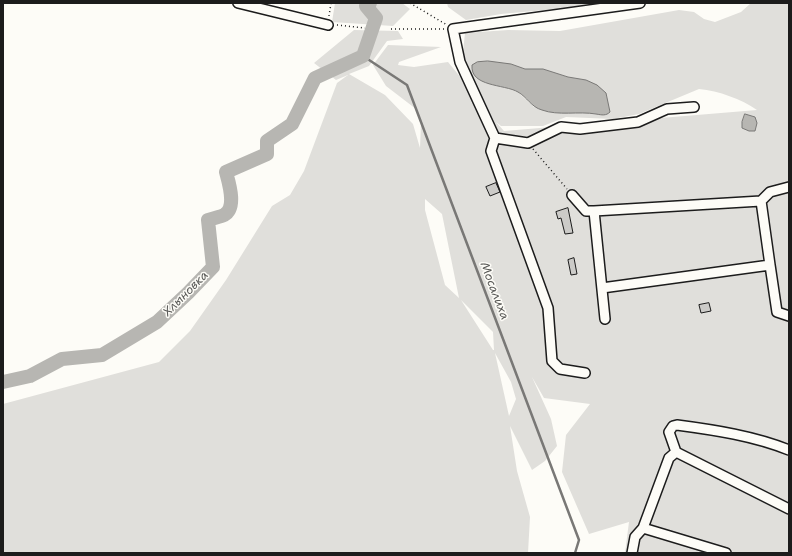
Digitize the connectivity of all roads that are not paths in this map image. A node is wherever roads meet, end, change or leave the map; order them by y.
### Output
1 (238, 3) edge
2 (640, 3) edge
3 (328, 25) road end
4 (694, 107) dead end
5 (494, 138) junction
6 (789, 187) edge
7 (572, 195) road end
8 (761, 201) junction
9 (594, 211) junction
10 (770, 265) junction
11 (602, 288) junction
12 (789, 316) edge
13 (605, 319) dead end
14 (585, 374) dead end
15 (789, 450) edge
16 (676, 452) junction
17 (789, 509) edge
18 (642, 528) junction
19 (632, 553) edge
20 (726, 553) edge

1 - 3 street
2 - 5 street
4 - 5 street
5 - 14 street
6 - 8 street
7 - 9 street
8 - 9 street
8 - 10 street
9 - 11 street
10 - 11 street
10 - 12 street
11 - 13 street
15 - 16 street
16 - 17 street
16 - 18 street
18 - 19 street
18 - 20 street

